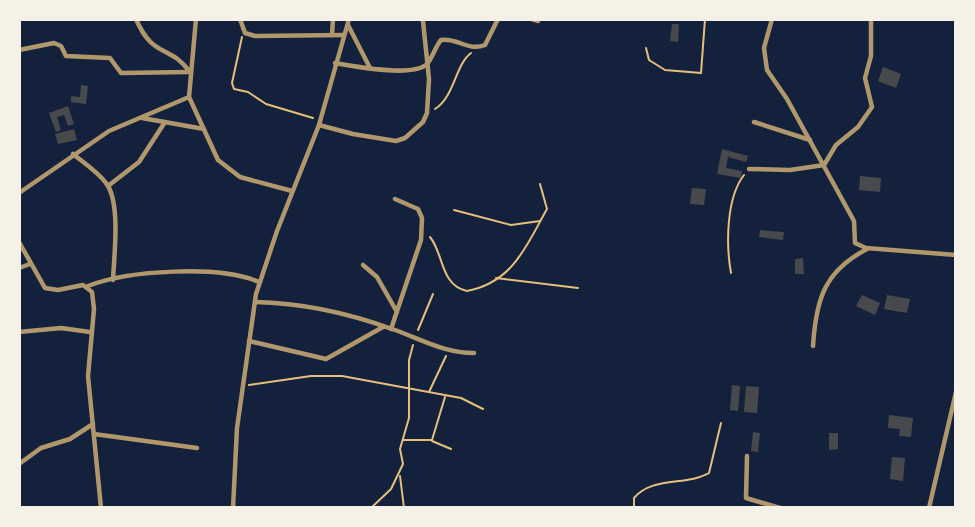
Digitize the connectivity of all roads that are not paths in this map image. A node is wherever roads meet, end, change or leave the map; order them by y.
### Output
1 (136, 19) edge
2 (196, 19) edge
3 (240, 19) edge
4 (332, 19) edge
5 (498, 19) edge
6 (772, 19) edge
7 (871, 19) edge
8 (424, 21) edge
9 (348, 22) edge
10 (332, 35) junction
11 (344, 35) junction
12 (19, 50) edge
13 (335, 63) junction
14 (428, 63) junction
15 (370, 68) junction
16 (190, 72) junction
17 (189, 97) junction
18 (141, 118) junction
19 (165, 122) junction
20 (320, 122) junction
21 (754, 122) dead end
22 (204, 129) junction
23 (810, 140) junction
24 (73, 154) junction
25 (824, 165) junction
26 (749, 169) road end
27 (108, 187) junction
28 (292, 191) junction
29 (19, 193) edge
30 (395, 199) dead end
31 (19, 242) edge
32 (870, 248) junction
33 (956, 255) edge
34 (30, 264) junction
35 (363, 265) dead end
36 (19, 268) edge
37 (113, 280) junction
38 (259, 282) junction
39 (89, 286) junction
40 (255, 302) junction
41 (397, 312) junction
42 (383, 326) junction
43 (391, 329) junction
44 (19, 331) edge
45 (90, 332) junction
46 (249, 341) junction
47 (813, 346) dead end
48 (474, 353) dead end
49 (956, 392) edge
50 (93, 424) junction
51 (94, 434) junction
52 (197, 448) dead end
53 (747, 456) dead end
54 (19, 464) edge
55 (101, 508) edge
56 (233, 508) edge
57 (780, 508) edge
58 (929, 508) edge

1 - 16 street
2 - 16 street
3 - 10 street
4 - 10 street
5 - 14 street
6 - 23 street
7 - 25 street
8 - 14 street
9 - 11 street
9 - 15 street
10 - 11 street
11 - 13 street
12 - 16 street
13 - 15 street
13 - 20 street
14 - 15 street
14 - 20 street
16 - 17 street
17 - 18 street
17 - 22 street
18 - 19 street
18 - 24 street
19 - 22 street
19 - 27 street
20 - 28 street
21 - 23 street
22 - 28 street
23 - 25 street
24 - 27 street
24 - 29 street
25 - 26 street
25 - 32 street
27 - 37 street
28 - 38 street
30 - 41 street
31 - 34 street
32 - 33 street
32 - 47 street
34 - 36 street
34 - 39 street
35 - 41 street
37 - 38 street
37 - 39 street
38 - 40 street
39 - 45 street
40 - 42 street
40 - 46 street
41 - 43 street
42 - 43 street
42 - 46 street
43 - 48 street
44 - 45 street
45 - 50 street
46 - 56 street
49 - 58 street
50 - 51 street
50 - 54 street
51 - 52 street
51 - 55 street
53 - 57 street

